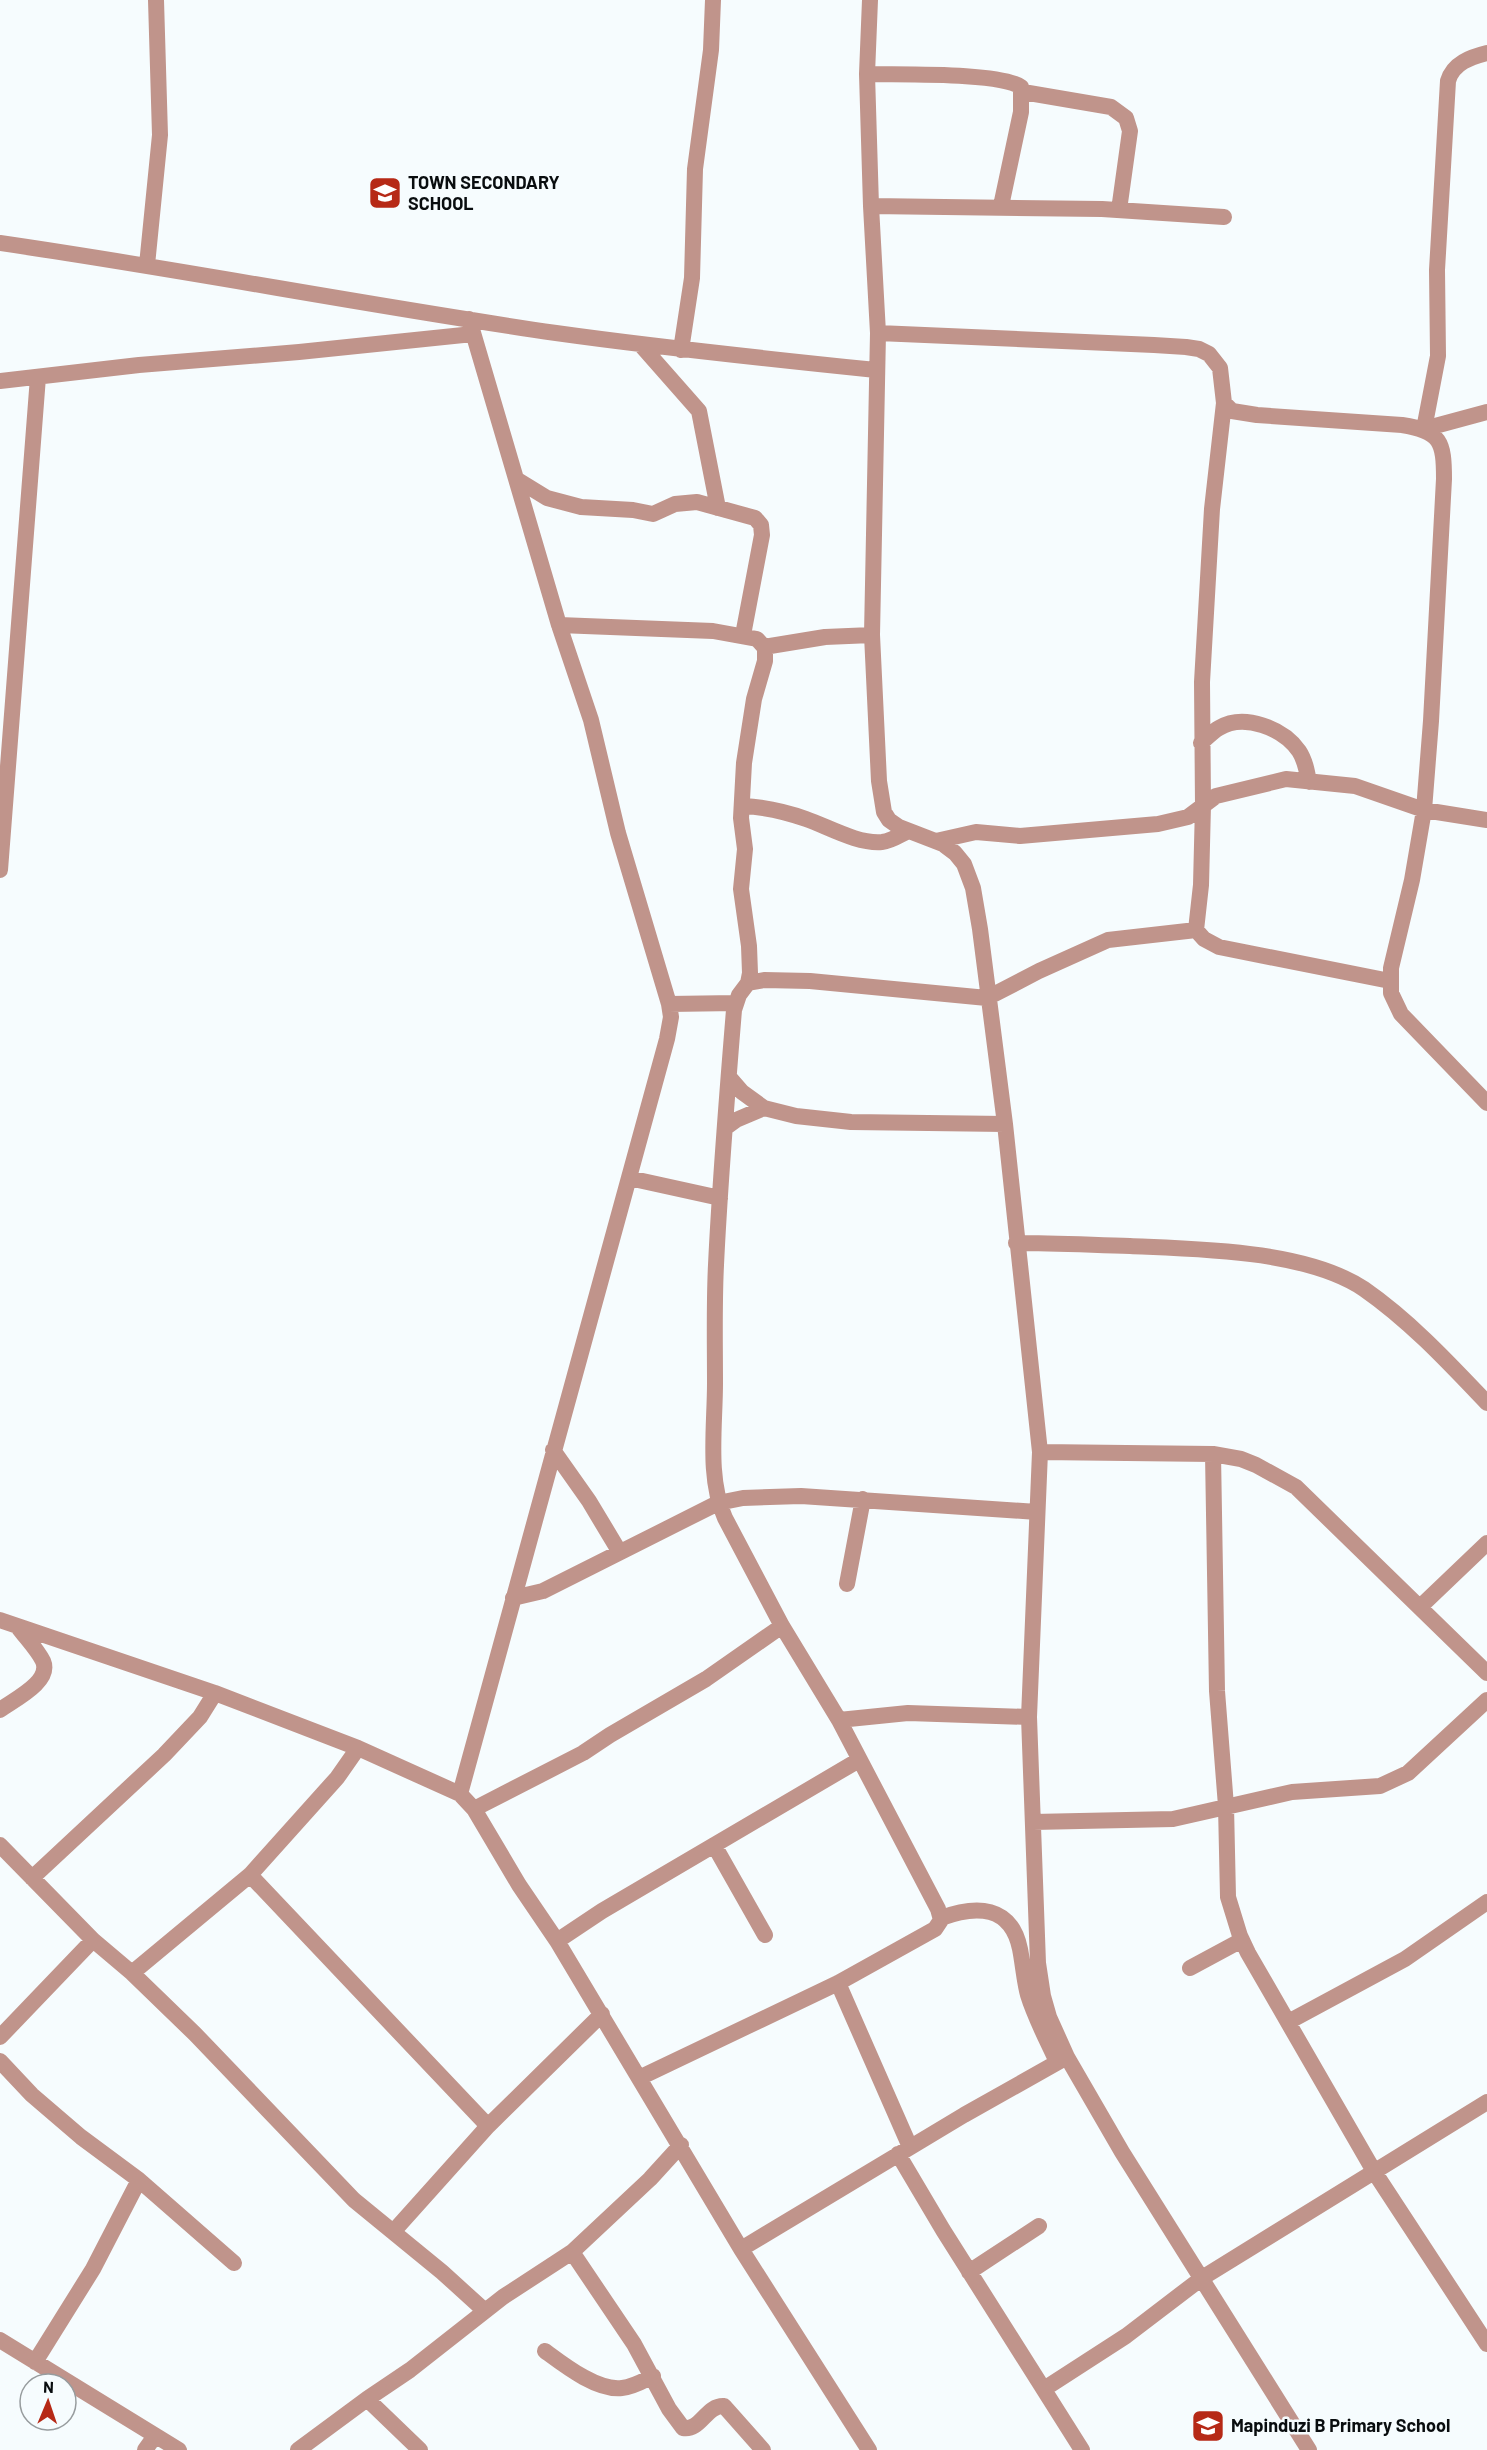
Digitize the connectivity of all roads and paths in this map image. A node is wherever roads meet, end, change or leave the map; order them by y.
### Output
1 (156, 0) edge
2 (713, 0) edge
3 (870, 0) edge
4 (1487, 53) edge
5 (867, 74) junction
6 (1023, 92) junction
7 (871, 206) junction
8 (1001, 206) junction
9 (1119, 210) junction
10 (1224, 217) dead end
11 (0, 243) edge
12 (147, 265) junction
13 (471, 326) junction
14 (878, 333) junction
15 (640, 344) junction
16 (681, 350) junction
17 (876, 370) junction
18 (38, 377) junction
19 (0, 381) edge
20 (1224, 403) junction
21 (1487, 411) edge
22 (1424, 429) junction
23 (516, 479) junction
24 (718, 508) junction
25 (559, 625) junction
26 (743, 635) junction
27 (872, 635) junction
28 (764, 647) junction
29 (7, 685) edge
30 (1201, 743) junction
31 (1310, 782) junction
32 (1203, 805) junction
33 (742, 806) junction
34 (1424, 810) junction
35 (1487, 819) edge
36 (908, 831) junction
37 (936, 841) junction
38 (0, 870) edge
39 (1196, 930) junction
40 (1390, 981) junction
41 (748, 983) junction
42 (987, 998) junction
43 (736, 1003) junction
44 (669, 1004) junction
45 (729, 1077) junction
46 (1487, 1103) edge
47 (764, 1108) junction
48 (1005, 1124) junction
49 (725, 1128) junction
50 (629, 1178) junction
51 (720, 1198) junction
52 (1017, 1243) junction
53 (1487, 1403) edge
54 (553, 1450) junction
55 (1040, 1452) junction
56 (1213, 1454) junction
57 (863, 1499) junction
58 (718, 1503) junction
59 (1037, 1512) junction
60 (1487, 1543) edge
61 (619, 1551) junction
62 (847, 1584) dead end
63 (513, 1598) junction
64 (1420, 1607) junction
65 (0, 1620) edge
66 (782, 1626) junction
67 (18, 1627) junction
68 (1487, 1673) edge
69 (215, 1693) junction
70 (1487, 1700) edge
71 (0, 1710) edge
72 (1029, 1717) junction
73 (839, 1720) junction
74 (358, 1748) junction
75 (859, 1760) junction
76 (460, 1794) junction
77 (1226, 1806) junction
78 (474, 1809) junction
79 (1033, 1822) junction
80 (0, 1845) edge
81 (714, 1845) junction
82 (250, 1875) junction
83 (32, 1878) junction
84 (1487, 1902) edge
85 (941, 1918) junction
86 (765, 1935) dead end
87 (93, 1940) junction
88 (1242, 1940) junction
89 (557, 1941) junction
90 (1190, 1968) dead end
91 (132, 1973) junction
92 (838, 1983) junction
93 (602, 2014) junction
94 (1290, 2021) junction
95 (0, 2037) edge
96 (1062, 2060) junction
97 (0, 2061) edge
98 (639, 2078) junction
99 (1487, 2102) edge
100 (488, 2126) junction
101 (681, 2145) junction
102 (904, 2151) junction
103 (1375, 2173) junction
104 (139, 2180) junction
105 (1039, 2226) dead end
106 (393, 2232) junction
107 (741, 2249) junction
108 (572, 2252) junction
109 (234, 2264) dead end
110 (969, 2272) junction
111 (1202, 2278) junction
112 (485, 2311) junction
113 (0, 2340) edge
114 (1487, 2344) edge
115 (545, 2351) dead end
116 (35, 2361) junction
117 (653, 2376) junction
118 (1044, 2388) junction
119 (367, 2399) junction
120 (155, 2436) junction
121 (145, 2450) edge
122 (179, 2450) edge
123 (298, 2450) edge
124 (420, 2450) edge
125 (764, 2450) edge
126 (869, 2450) edge
127 (1082, 2450) edge
128 (1310, 2450) edge

1 - 12 street
2 - 16 street
3 - 5 street
4 - 22 street
5 - 6 street
5 - 7 street
6 - 8 street
6 - 9 street
7 - 8 street
7 - 14 street
8 - 9 street
9 - 10 street
11 - 12 street
12 - 13 street
13 - 15 street
13 - 18 street
13 - 23 street
14 - 17 street
14 - 20 street
15 - 16 street
15 - 24 street
16 - 17 street
17 - 27 street
18 - 19 street
18 - 29 street
20 - 22 street
20 - 30 street
21 - 22 street
22 - 34 street
23 - 24 street
23 - 25 street
24 - 26 street
25 - 26 street
25 - 44 street
26 - 28 street
27 - 28 street
27 - 36 street
28 - 33 street
29 - 38 street
30 - 31 street
30 - 32 street
31 - 32 street
31 - 34 street
32 - 37 street
32 - 39 street
33 - 36 street
33 - 41 street
34 - 35 street
34 - 40 street
36 - 37 street
37 - 42 street
39 - 40 street
39 - 42 street
40 - 46 street
41 - 42 street
41 - 43 street
42 - 48 street
43 - 44 street
43 - 45 street
44 - 50 street
45 - 47 street
45 - 49 street
47 - 48 street
47 - 49 street
48 - 52 street
49 - 51 street
50 - 51 street
50 - 54 street
51 - 58 street
52 - 53 street
52 - 55 street
54 - 61 street
54 - 63 street
55 - 56 street
55 - 59 street
56 - 64 street
56 - 77 street
57 - 58 street
57 - 59 street
57 - 62 street
58 - 61 street
58 - 66 street
59 - 72 street
60 - 64 street
61 - 63 street
63 - 76 street
64 - 68 street
65 - 67 street
66 - 73 street
66 - 78 street
67 - 69 street
67 - 71 street
69 - 74 street
69 - 83 street
70 - 77 street
72 - 73 street
72 - 79 street
73 - 75 street
74 - 76 street
74 - 82 street
75 - 81 street
75 - 85 street
76 - 78 street
77 - 79 street
77 - 88 street
78 - 89 street
79 - 96 street
80 - 83 street
81 - 86 street
81 - 89 street
82 - 91 street
82 - 100 street
83 - 87 street
84 - 94 street
85 - 92 street
85 - 96 street
87 - 91 street
87 - 95 street
88 - 90 street
88 - 94 street
89 - 93 street
91 - 106 street
92 - 98 street
92 - 102 street
93 - 98 street
93 - 100 street
94 - 103 street
96 - 102 street
96 - 111 street
97 - 104 street
98 - 101 street
99 - 103 street
100 - 106 street
101 - 107 street
101 - 108 street
102 - 107 street
102 - 110 street
103 - 111 street
103 - 114 street
104 - 109 street
104 - 116 street
105 - 110 street
106 - 112 street
107 - 126 street
108 - 112 street
108 - 117 street
110 - 118 street
111 - 118 street
111 - 128 street
112 - 119 street
113 - 116 street
115 - 117 street
116 - 120 street
117 - 125 street
118 - 127 street
119 - 123 street
119 - 124 street
120 - 121 street
120 - 122 street

